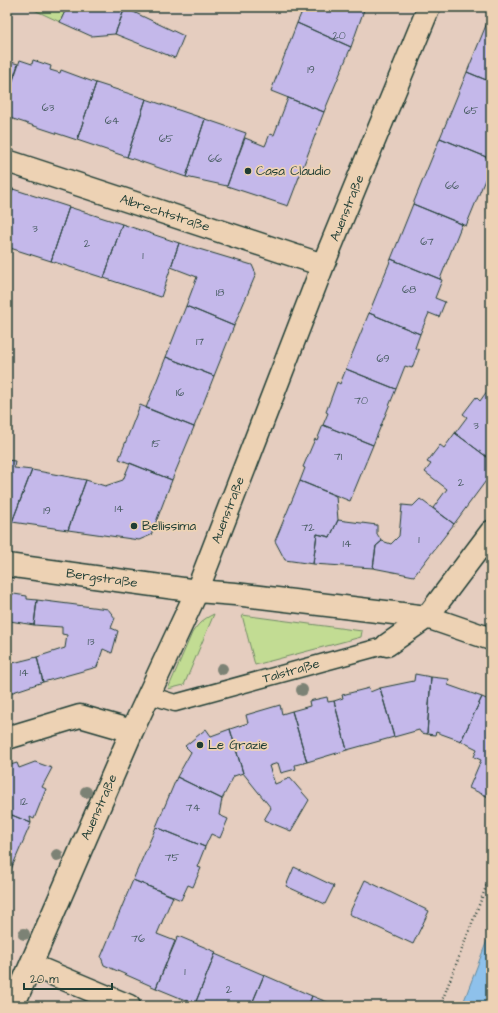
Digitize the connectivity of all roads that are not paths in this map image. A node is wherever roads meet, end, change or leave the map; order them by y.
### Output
1 (429, 7) edge
2 (7, 161) edge
3 (323, 265) junction
4 (491, 532) edge
5 (7, 565) edge
6 (196, 591) junction
7 (427, 618) junction
8 (491, 640) edge
9 (387, 644) joint
10 (149, 695) junction
11 (132, 731) junction
12 (7, 738) edge
13 (31, 965) junction
14 (13, 1006) edge
15 (129, 1006) edge

1 - 3 street, Auenstraße
2 - 3 street, Albrechtstraße
3 - 6 street, Auenstraße
4 - 7 street
5 - 6 street, Bergstraße
6 - 7 street
6 - 10 street, Auenstraße
7 - 8 street
7 - 9 street, Talstraße
9 - 10 lane, Talstraße
10 - 11 street, Auenstraße
11 - 12 street
11 - 13 street, Auenstraße
13 - 14 street, Auenstraße
13 - 15 street

